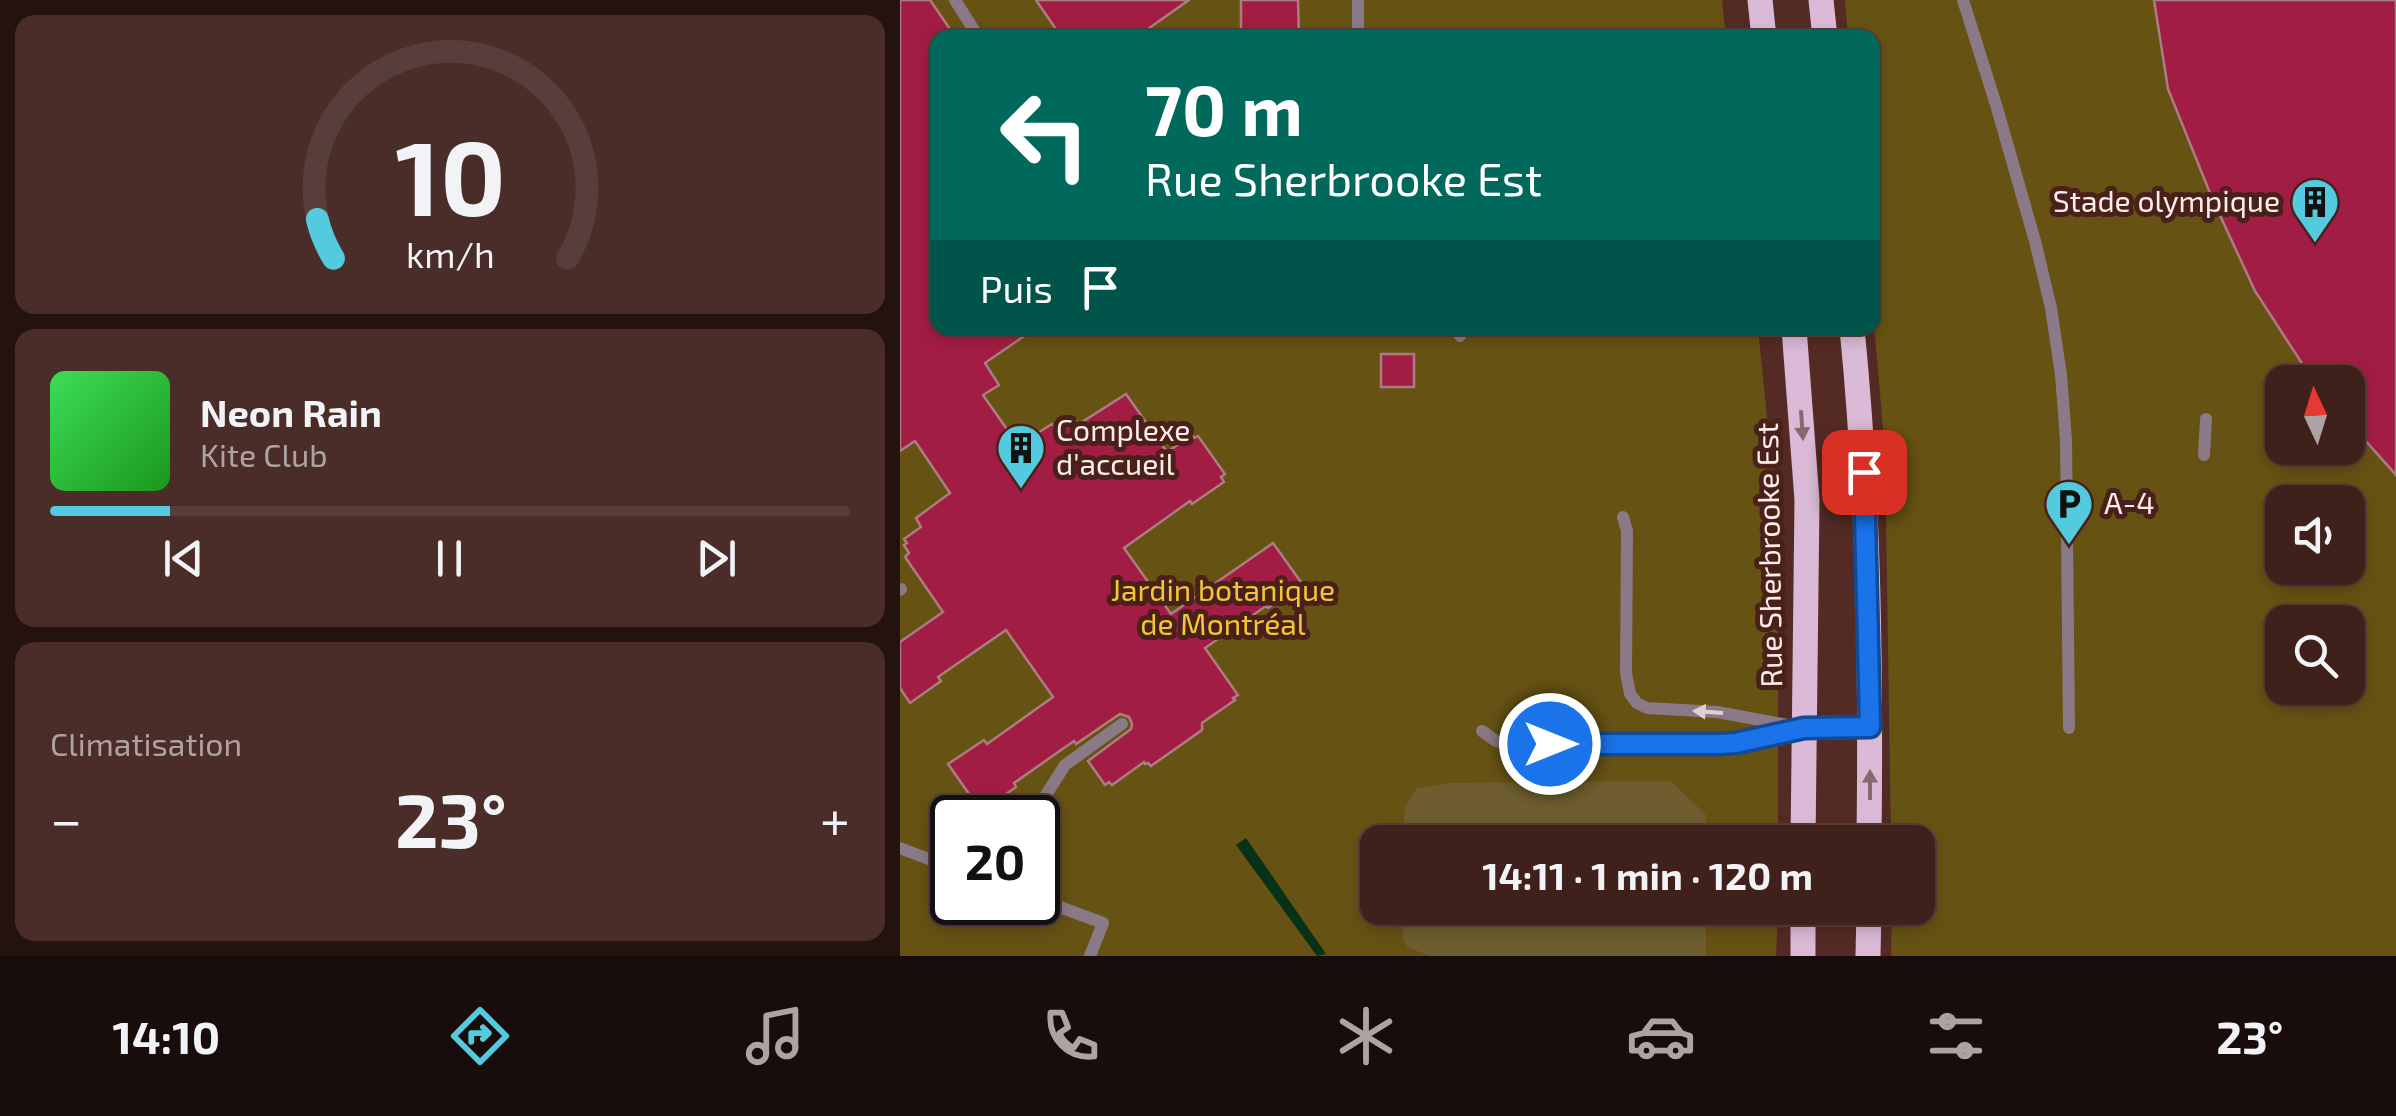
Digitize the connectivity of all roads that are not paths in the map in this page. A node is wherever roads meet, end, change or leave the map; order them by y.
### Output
1 (955, 0) edge
2 (1358, 0) edge
3 (1760, 0) edge
4 (1821, 0) edge
5 (1963, 0) edge
6 (974, 30) edge
7 (1358, 30) edge
8 (1763, 30) edge
9 (1823, 30) edge
10 (1795, 335) edge
11 (1853, 335) edge
12 (2206, 419) dead end
13 (2204, 455) dead end
14 (1623, 517) dead end
15 (1122, 724) dead end
16 (1870, 727) junction
17 (1804, 728) junction
18 (2068, 728) dead end
19 (1482, 731) dead end
20 (1046, 795) edge
21 (1803, 825) edge
22 (1870, 825) edge
23 (900, 848) edge
24 (930, 860) edge
25 (1060, 908) edge
26 (1803, 925) edge
27 (1869, 925) edge
28 (1090, 956) edge
29 (1803, 956) edge
30 (1868, 956) edge

1 - 6 lane
2 - 7 lane
3 - 8 main road
4 - 9 main road
5 - 18 lane
10 -> 17 main road, Rue Sherbrooke Est
11 - 16 main road
12 - 13 lane
17 -> 14 lane
15 - 20 lane
16 - 17 lane
22 -> 16 main road
17 - 19 lane
17 - 21 main road, Rue Sherbrooke Est
23 - 24 lane
25 - 28 lane
26 - 29 main road
27 - 30 main road

